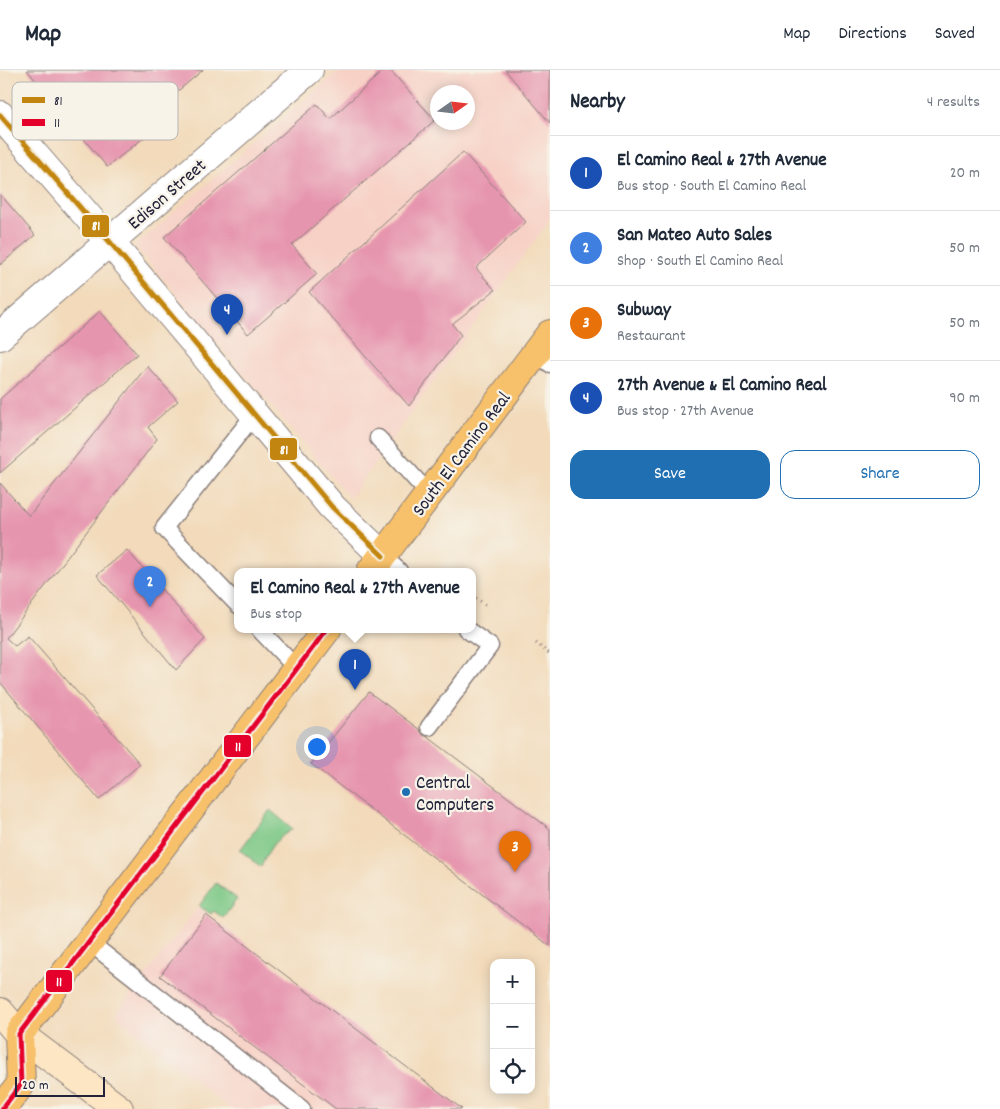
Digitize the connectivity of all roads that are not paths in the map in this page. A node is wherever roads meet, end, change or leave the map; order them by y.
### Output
1 (309, 70) edge
2 (0, 116) edge
3 (12, 130) edge
4 (21, 140) edge
5 (109, 241) junction
6 (0, 336) edge
7 (545, 350) edge
8 (254, 415) junction
9 (378, 438) dead end
10 (430, 494) junction
11 (384, 566) edge
12 (234, 602) edge
13 (264, 633) edge
14 (324, 633) edge
15 (472, 633) edge
16 (297, 669) junction
17 (429, 727) dead end
18 (89, 942) junction
19 (0, 1012) edge
20 (10, 1035) edge
21 (2, 1109) edge
22 (119, 1109) edge
23 (302, 1109) edge

1 - 5 street, Edison Street
2 - 3 street
4 - 5 street
5 - 6 street, Edison Street
5 - 8 street
7 - 10 main road, South El Camino Real
8 - 11 street
8 - 12 lane
9 - 10 lane
10 - 11 main road, South El Camino Real
13 - 16 lane
14 - 16 main road
15 - 17 lane
16 - 18 main road
18 - 20 main road
18 - 23 lane
19 - 20 main road
20 - 21 main road
20 - 22 main road

